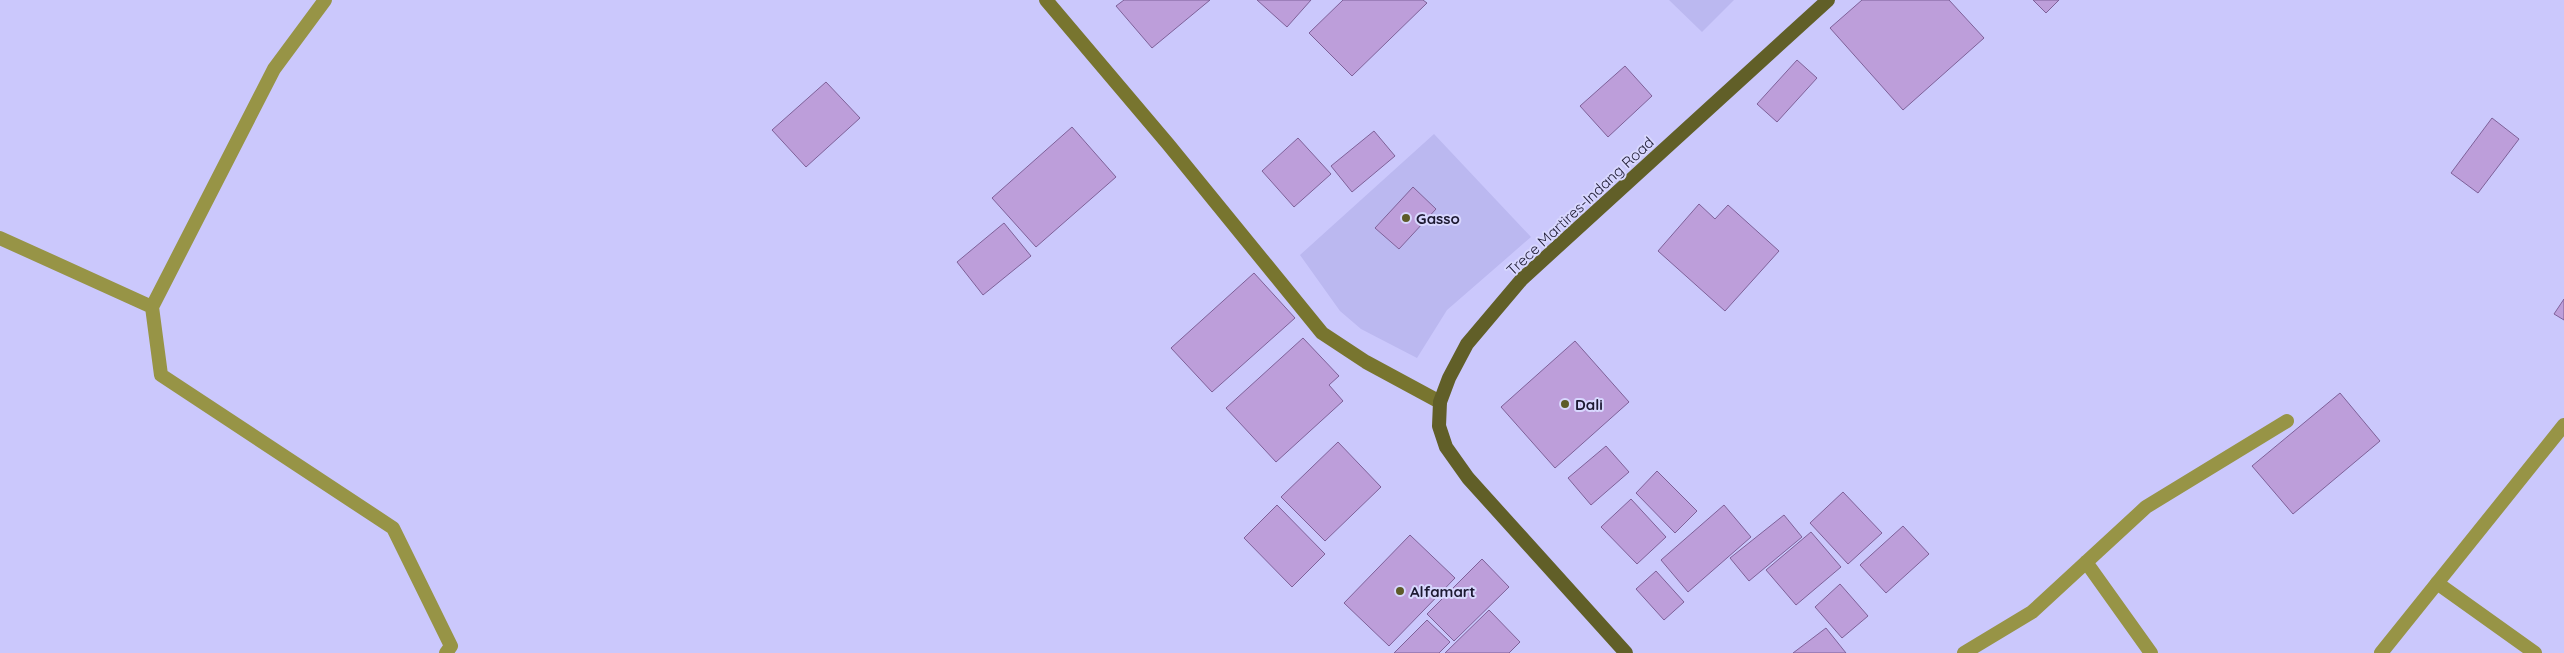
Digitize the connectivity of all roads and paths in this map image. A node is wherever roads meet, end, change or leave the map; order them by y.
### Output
1 (325, 0) edge
2 (1046, 0) edge
3 (1828, 0) edge
4 (0, 238) edge
5 (152, 307) junction
6 (1440, 402) junction
7 (2287, 421) dead end
8 (2564, 425) edge
9 (2086, 562) junction
10 (2437, 583) junction
11 (446, 653) edge
12 (1626, 653) edge
13 (1964, 653) edge
14 (2151, 653) edge
15 (2381, 653) edge
16 (2535, 653) edge

1 - 5 street
2 - 6 main road
3 - 6 main road, Trece Martires-Indang Road
4 - 5 street
5 - 11 street
6 - 12 main road, Trece Martires-Indang Road
7 - 9 street
8 - 10 street
9 - 13 street
9 - 14 street
10 - 15 street
10 - 16 street

